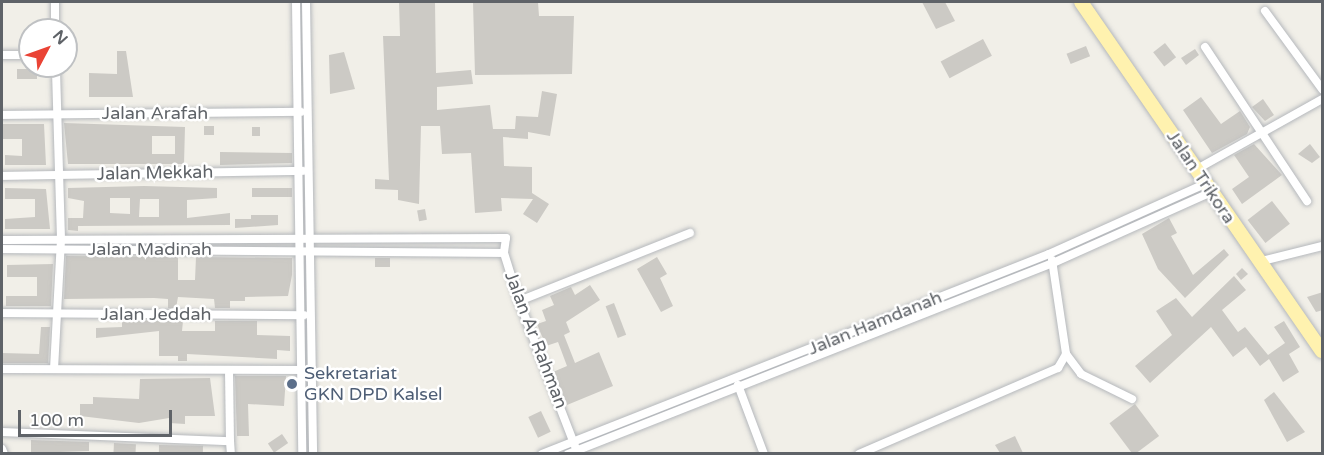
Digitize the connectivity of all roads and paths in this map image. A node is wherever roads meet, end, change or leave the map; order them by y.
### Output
1 (55, 2) edge
2 (296, 2) edge
3 (306, 2) edge
4 (1081, 2) edge
5 (1265, 11) dead end
6 (55, 18) edge
7 (1205, 47) dead end
8 (2, 55) edge
9 (18, 55) edge
10 (56, 78) edge
11 (1323, 89) edge
12 (1323, 99) edge
13 (297, 112) junction
14 (309, 112) junction
15 (55, 114) junction
16 (2, 115) edge
17 (1263, 131) junction
18 (1197, 169) junction
19 (299, 171) junction
20 (309, 171) junction
21 (60, 175) junction
22 (2, 176) edge
23 (1208, 188) junction
24 (1307, 201) dead end
25 (690, 234) dead end
26 (411, 237) junction
27 (298, 238) junction
28 (506, 238) joint
29 (61, 239) junction
30 (310, 239) junction
31 (2, 240) edge
32 (1323, 246) edge
33 (61, 248) junction
34 (2, 249) edge
35 (299, 250) junction
36 (309, 250) junction
37 (414, 252) junction
38 (504, 253) junction
39 (1049, 254) junction
40 (1262, 261) junction
41 (1053, 263) junction
42 (519, 301) junction
43 (2, 313) edge
44 (58, 313) junction
45 (300, 315) junction
46 (310, 315) junction
47 (1323, 351) edge
48 (1066, 354) junction
49 (2, 369) edge
50 (54, 369) junction
51 (229, 370) junction
52 (300, 370) junction
53 (310, 370) junction
54 (738, 385) junction
55 (1132, 399) dead end
56 (2, 432) edge
57 (576, 440) junction
58 (230, 441) junction
59 (2, 449) edge
60 (574, 452) edge
61 (4, 453) edge
62 (231, 453) edge
63 (302, 453) edge
64 (313, 453) edge
65 (542, 453) edge
66 (764, 453) edge
67 (859, 453) edge

1 - 6 street
2 - 13 street
3 - 14 street
4 - 18 main road, Jalan Trikora
5 - 11 street
7 - 17 street
8 - 9 street
10 - 15 street
12 - 17 street
13 - 14 street, Jalan Arafah
13 - 15 street, Jalan Arafah
13 - 19 street
14 - 20 street
15 - 16 street, Jalan Arafah
15 - 21 street
17 - 18 street
17 - 24 street
18 - 23 main road, Jalan Trikora
19 - 20 street, Jalan Mekkah
19 - 21 street, Jalan Mekkah
19 - 27 street
20 - 30 street
21 - 22 street, Jalan Mekkah
21 - 29 street
23 - 39 street, Jalan Hamdanah
23 - 40 main road, Jalan Trikora
23 - 41 street, Jalan Hamdanah
25 - 42 street
26 - 28 street, Jalan Madinah
26 - 30 street, Jalan Madinah
26 - 37 street
27 - 29 street, Jalan Madinah
27 - 30 street, Jalan Madinah
27 - 35 street
28 - 38 street, Jalan Ar Rahman
29 - 31 street, Jalan Madinah
29 - 33 street
30 - 36 street
32 - 40 street
33 - 34 street, Jalan Madinah
33 - 35 street, Jalan Madinah
33 - 44 street
35 - 36 street, Jalan Madinah
35 - 45 street
36 - 37 street, Jalan Madinah
36 - 46 street
37 - 38 street, Jalan Madinah
38 - 42 street, Jalan Ar Rahman
39 - 41 street
39 - 57 street, Jalan Hamdanah
40 - 47 main road, Jalan Trikora
41 - 48 street
41 - 54 street, Jalan Hamdanah
42 - 57 street, Jalan Ar Rahman
43 - 44 street, Jalan Jeddah
44 - 45 street, Jalan Jeddah
44 - 50 street
45 - 46 street, Jalan Jeddah
45 - 52 street
46 - 53 street
48 - 55 street
48 - 67 street
49 - 50 street
50 - 51 street
51 - 52 street
51 - 58 street
52 - 53 street
52 - 63 street
53 - 64 street
54 - 60 street, Jalan Hamdanah
54 - 66 street
56 - 58 street
57 - 60 street, Jalan Ar Rahman
57 - 65 street, Jalan Hamdanah
58 - 62 street
59 - 61 street

